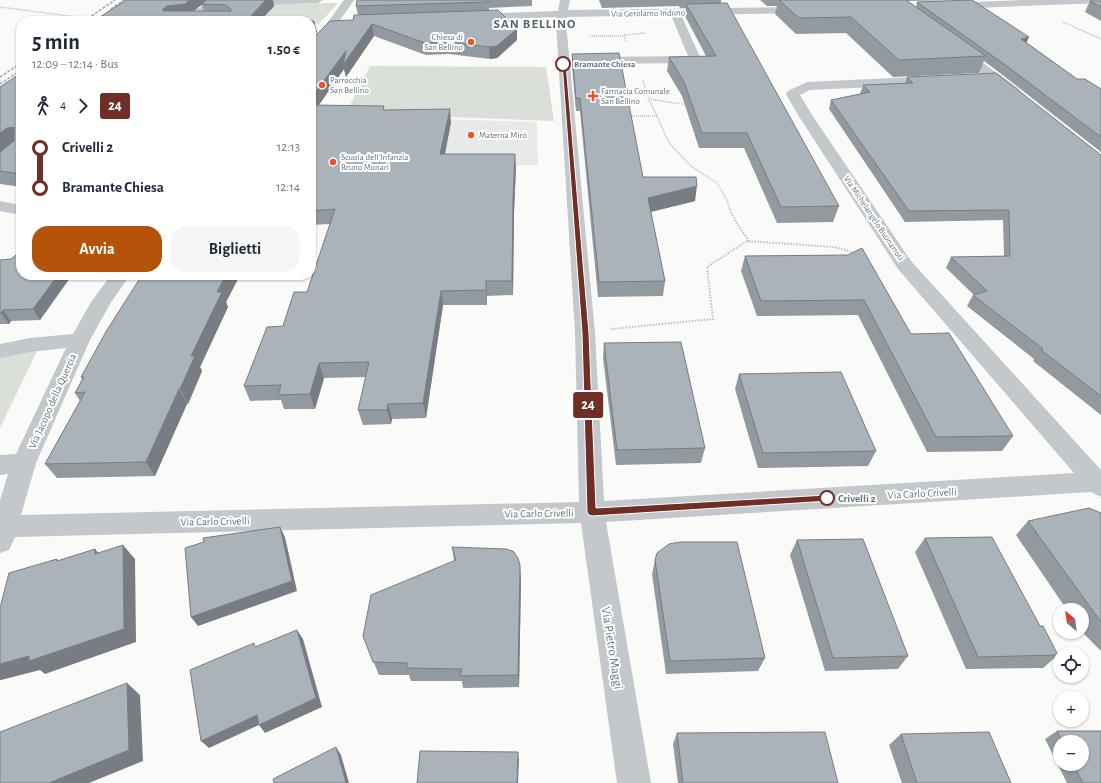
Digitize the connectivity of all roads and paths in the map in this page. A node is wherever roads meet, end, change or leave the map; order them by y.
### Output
1 (318, 0) edge
2 (349, 0) edge
3 (1101, 0) edge
4 (936, 6) edge
5 (0, 7) edge
6 (564, 7) edge
7 (814, 10) edge
8 (675, 13) junction
9 (69, 16) edge
10 (195, 16) edge
11 (468, 18) edge
12 (1059, 20) dead end
13 (348, 23) edge
14 (330, 26) junction
15 (317, 27) dead end
16 (1101, 39) edge
17 (316, 41) edge
18 (947, 42) edge
19 (636, 60) junction
20 (572, 62) junction
21 (995, 77) junction
22 (649, 99) junction
23 (1026, 102) edge
24 (689, 106) edge
25 (626, 116) edge
26 (657, 116) junction
27 (0, 206) edge
28 (16, 209) edge
29 (750, 243) junction
30 (857, 253) edge
31 (117, 280) edge
32 (585, 333) junction
33 (80, 340) junction
34 (0, 351) edge
35 (24, 463) junction
36 (0, 465) edge
37 (1099, 485) edge
38 (592, 512) junction
39 (2, 534) edge
40 (634, 783) edge

1 - 10 street
2 - 14 street
3 - 4 street
5 - 9 path
6 - 8 street, Via Gerolamo Induno
6 - 11 street, Via Gerolamo Induno
6 - 20 street, Via Pietro Maggi
7 - 8 street, Via Gerolamo Induno
8 - 19 street
12 - 16 path
13 - 14 street
14 - 15 street
14 - 17 street
18 - 21 street
19 - 20 street
19 - 22 path
20 - 32 street, Via Pietro Maggi
21 - 23 street
21 - 37 street, Via Michelangelo Buonarroti
22 - 24 path
22 - 26 path
25 - 26 path
26 - 29 path
27 - 28 street
29 - 30 path
29 - 32 path
31 - 33 street, Via Jacopo della Quercia
32 - 38 street, Via Pietro Maggi
33 - 34 street, Via Jacopo della Quercia
33 - 35 street, Via Jacopo della Quercia
35 - 36 street
35 - 39 street, Via Jacopo della Quercia
37 - 38 street, Via Carlo Crivelli
38 - 39 street, Via Carlo Crivelli
38 - 40 street, Via Pietro Maggi

